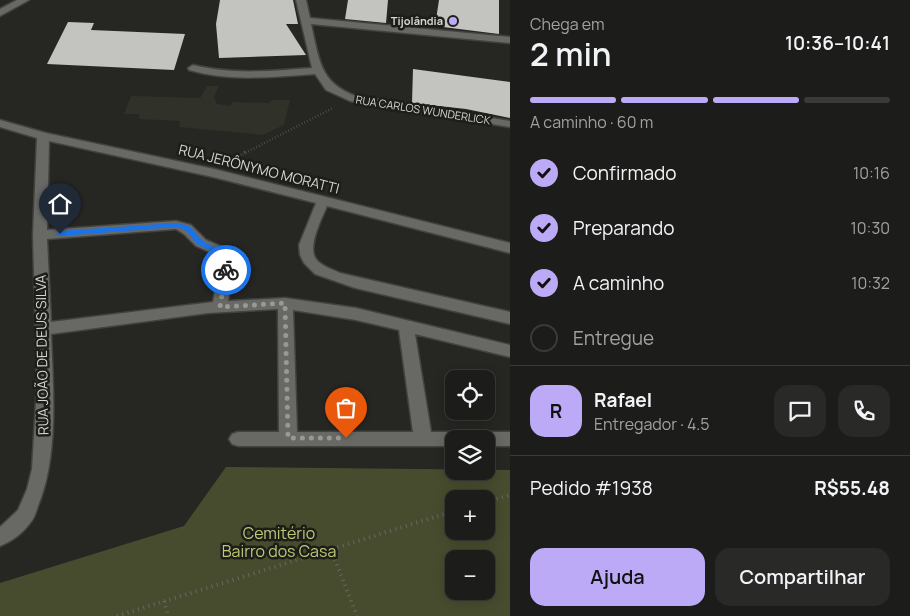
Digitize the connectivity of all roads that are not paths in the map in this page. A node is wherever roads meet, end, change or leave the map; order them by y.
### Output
1 (24, 0) edge
2 (301, 0) edge
3 (2, 12) edge
4 (307, 22) junction
5 (0, 25) edge
6 (510, 40) edge
7 (193, 68) dead end
8 (318, 71) junction
9 (0, 123) edge
10 (510, 124) edge
11 (43, 136) junction
12 (323, 201) junction
13 (40, 235) junction
14 (510, 248) edge
15 (285, 303) junction
16 (220, 307) junction
17 (510, 318) edge
18 (406, 327) junction
19 (44, 329) junction
20 (510, 351) edge
21 (288, 438) junction
22 (423, 438) junction
23 (238, 439) dead end
24 (510, 439) edge
25 (4, 535) edge

1 - 3 street
2 - 4 street, RUA CARLOS WUNDERLICK
3 - 5 street
4 - 6 street
4 - 8 street, RUA CARLOS WUNDERLICK
7 - 8 street
8 - 10 street, RUA CARLOS WUNDERLICK
9 - 11 street, RUA JERÔNYMO MORATTI
11 - 12 street, RUA JERÔNYMO MORATTI
11 - 13 street, RUA JOÃO DE DEUS SILVA
12 - 14 street, RUA JERÔNYMO MORATTI
12 - 17 street
13 - 16 street
13 - 19 street, RUA JOÃO DE DEUS SILVA
15 - 16 street
15 - 18 street
15 - 21 street
16 - 19 street
18 - 20 street
18 - 22 street
19 - 25 street, RUA JOÃO DE DEUS SILVA
21 - 22 street
21 - 23 street
22 - 24 street

